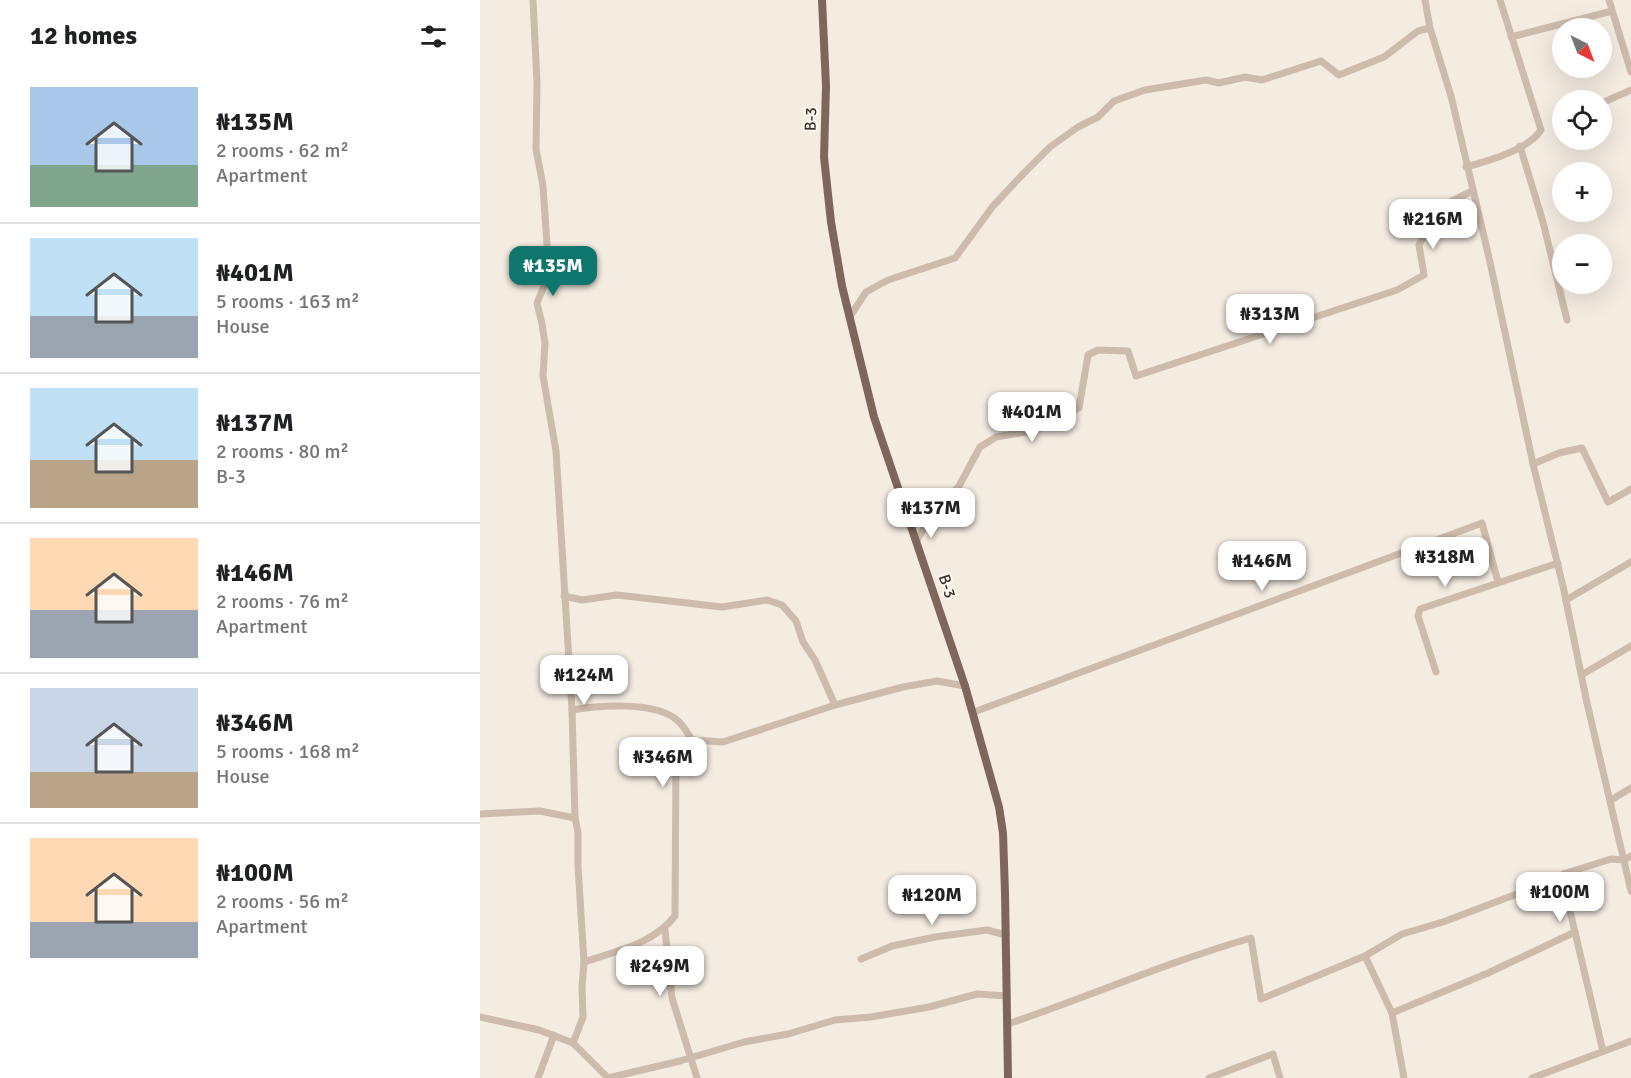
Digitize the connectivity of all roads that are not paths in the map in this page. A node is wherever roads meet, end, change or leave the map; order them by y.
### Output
1 (533, 0) edge
2 (822, 0) edge
3 (1425, 0) edge
4 (1500, 0) edge
5 (1610, 0) edge
6 (1612, 11) junction
7 (1430, 28) junction
8 (1511, 37) junction
9 (1631, 72) edge
10 (1631, 90) edge
11 (1612, 99) edge
12 (1520, 146) junction
13 (1466, 167) junction
14 (1472, 191) junction
15 (851, 315) junction
16 (1567, 320) dead end
17 (1533, 464) junction
18 (1631, 489) edge
19 (917, 540) junction
20 (1631, 562) edge
21 (1558, 563) junction
22 (1498, 582) junction
23 (564, 596) junction
24 (1566, 600) junction
25 (1631, 646) edge
26 (1436, 672) dead end
27 (1583, 674) junction
28 (965, 686) junction
29 (835, 705) junction
30 (572, 710) junction
31 (974, 712) junction
32 (692, 740) junction
33 (1631, 788) edge
34 (1611, 800) junction
35 (480, 814) edge
36 (576, 818) junction
37 (1628, 858) edge
38 (1562, 877) junction
39 (1631, 891) edge
40 (665, 930) junction
41 (1575, 932) junction
42 (1006, 935) junction
43 (1365, 956) junction
44 (861, 959) dead end
45 (584, 962) junction
46 (1007, 996) junction
47 (1392, 1012) junction
48 (480, 1017) edge
49 (1008, 1024) junction
50 (554, 1035) junction
51 (1631, 1041) edge
52 (573, 1044) junction
53 (1603, 1051) junction
54 (690, 1058) junction
55 (538, 1078) edge
56 (697, 1078) edge
57 (1008, 1078) edge
58 (1209, 1078) edge
59 (1280, 1078) edge
60 (1404, 1078) edge
61 (1532, 1078) edge

1 - 23 street
2 - 15 main road, B-3
3 - 7 street
4 - 8 street
5 - 6 street
6 - 8 street
6 - 9 street
7 - 13 street
7 - 15 street
8 - 12 street
10 - 11 street
12 - 13 street
12 - 16 street
13 - 14 street
14 - 17 street
14 - 19 street
15 - 19 main road, B-3
17 - 18 street
17 - 21 street
19 - 28 main road, B-3
20 - 24 street
21 - 22 street
21 - 24 street
22 - 26 street
22 - 31 street
23 - 29 street
23 - 30 street
24 - 27 street
25 - 27 street
27 - 34 street
28 - 29 street
28 - 31 main road, B-3
29 - 32 street
30 - 32 street
30 - 36 street
31 - 42 main road, B-3
32 - 40 street
33 - 34 street
34 - 37 street
35 - 36 street
36 - 45 street
37 - 38 street
37 - 39 street
38 - 41 street
38 - 43 street
40 - 45 street
40 - 54 street
41 - 47 street
41 - 53 street
42 - 44 street
42 - 46 main road, B-3
43 - 47 street
43 - 49 street
45 - 52 street
46 - 49 main road, B-3
46 - 54 street
47 - 60 street
48 - 50 street
49 - 57 main road, B-3
50 - 52 street
50 - 55 street
51 - 53 street
52 - 54 street
53 - 61 street
54 - 56 street
58 - 59 street

